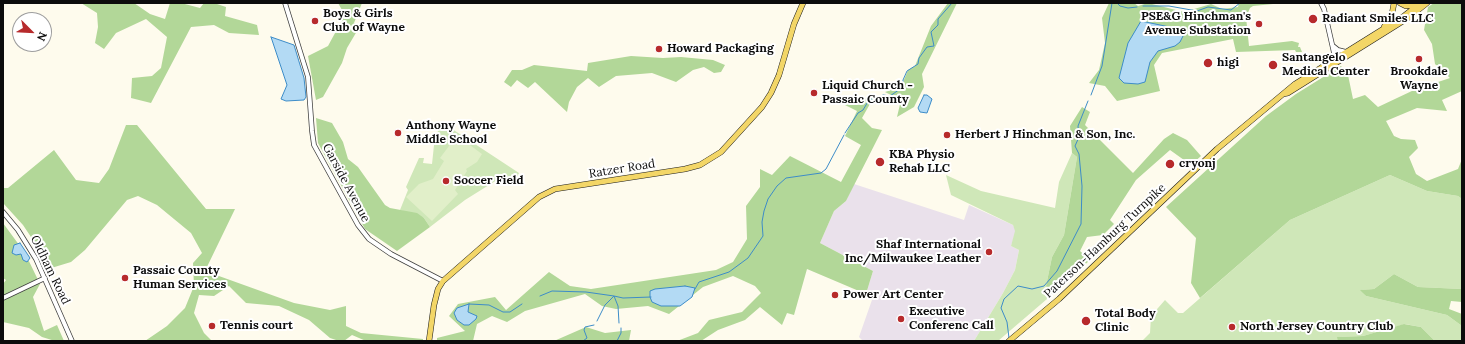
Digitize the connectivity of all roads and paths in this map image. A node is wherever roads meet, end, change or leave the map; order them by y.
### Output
1 (285, 3) edge
2 (804, 3) edge
3 (1321, 3) edge
4 (1394, 3) edge
5 (1400, 3) edge
6 (1427, 3) edge
7 (1421, 4) edge
8 (1381, 30) junction
9 (1332, 46) junction
10 (1346, 52) junction
11 (1338, 59) junction
12 (3, 212) edge
13 (45, 278) junction
14 (443, 282) junction
15 (3, 298) edge
16 (1010, 340) edge
17 (72, 341) edge
18 (429, 341) edge

1 - 14 street, Garside Avenue
2 - 14 main road, Ratzer Road
3 - 9 street
4 - 8 main road
5 - 7 main road
6 - 11 main road
7 - 8 main road
8 - 10 main road
9 - 10 street
9 - 11 street
10 - 11 main road
11 - 16 main road, Paterson-Hamburg Turnpike
12 - 13 street, Oldham Road
13 - 15 street
13 - 17 street, Oldham Road
14 - 18 main road, Ratzer Road

